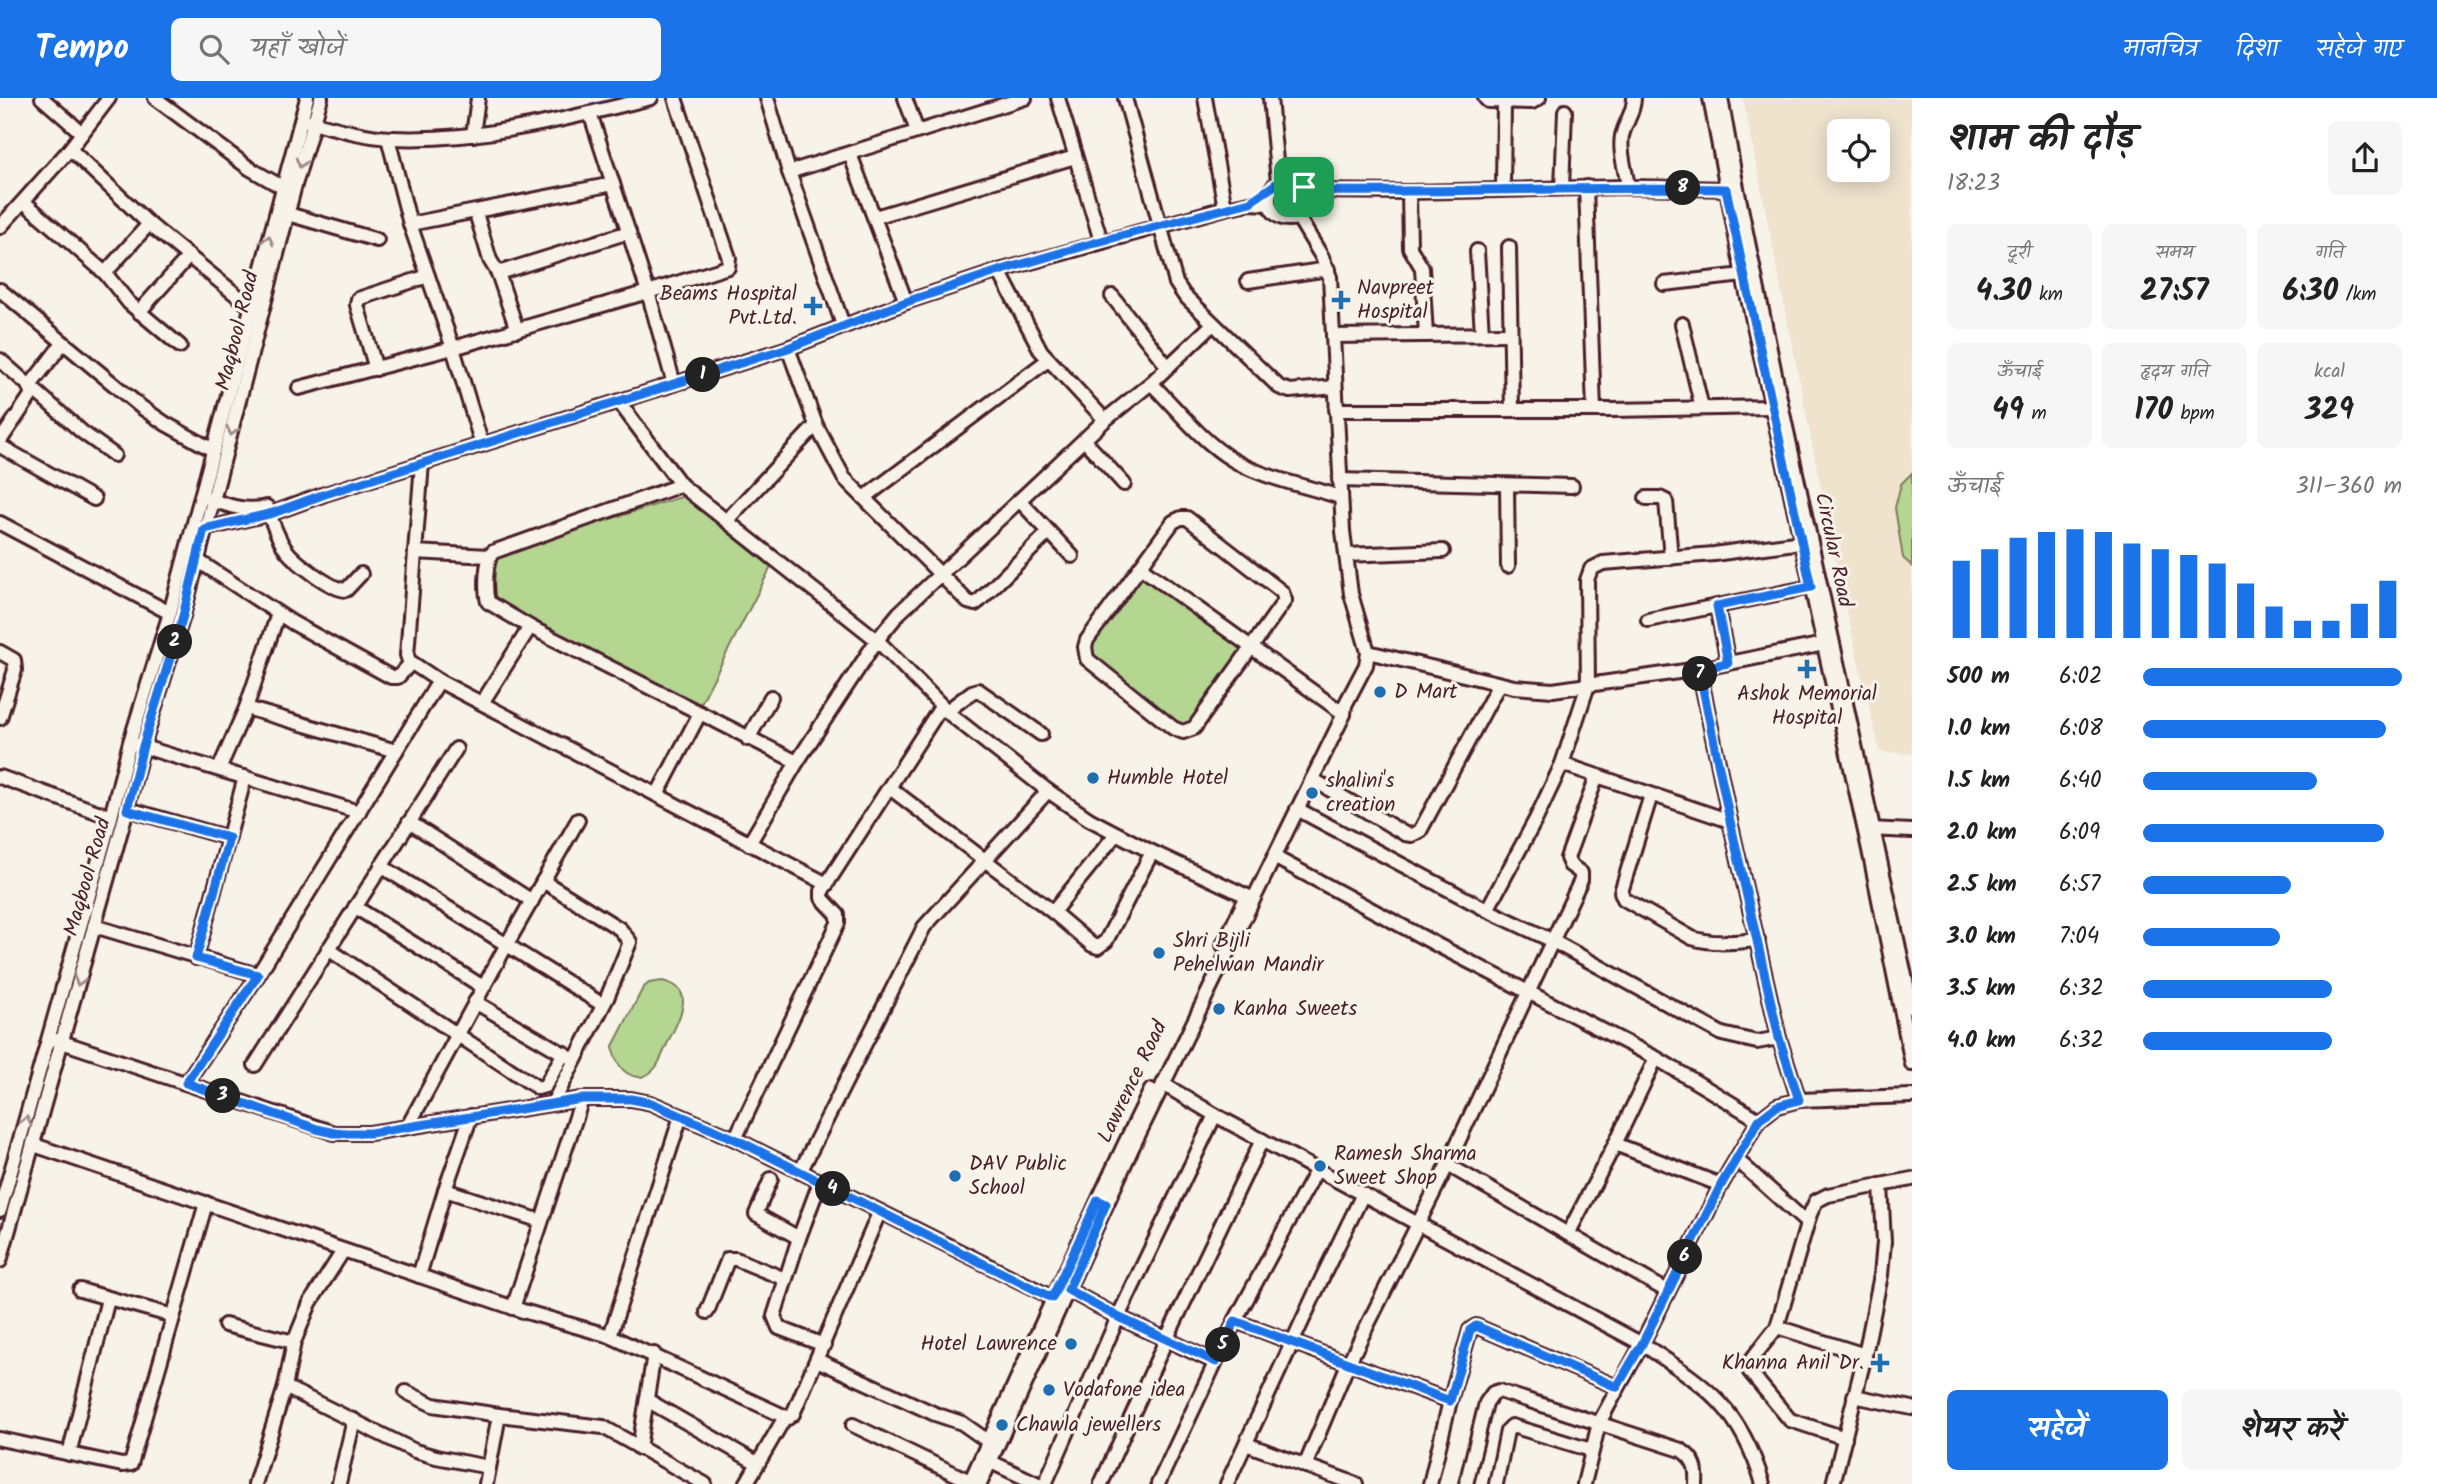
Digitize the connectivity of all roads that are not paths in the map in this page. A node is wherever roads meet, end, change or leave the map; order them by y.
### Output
1 (42, 98) edge
2 (109, 98) edge
3 (155, 98) edge
4 (307, 98) edge
5 (321, 98) edge
6 (478, 98) edge
7 (651, 98) edge
8 (675, 98) edge
9 (767, 98) edge
10 (905, 98) edge
11 (1025, 98) edge
12 (1058, 98) edge
13 (1125, 98) edge
14 (1205, 98) edge
15 (1269, 98) edge
16 (1485, 98) edge
17 (1539, 98) edge
18 (1634, 98) edge
19 (1710, 98) edge
20 (1721, 98) edge
21 (1504, 102) junction
22 (1565, 111) dead end
23 (590, 113) junction
24 (307, 121) junction
25 (917, 131) junction
26 (82, 133) junction
27 (473, 135) junction
28 (388, 138) junction
29 (70, 149) junction
30 (850, 154) junction
31 (1075, 157) junction
32 (789, 172) junction
33 (613, 184) junction
34 (1275, 186) junction
35 (282, 187) junction
36 (1586, 187) junction
37 (1628, 187) junction
38 (1562, 188) junction
39 (1503, 189) junction
40 (1731, 189) junction
41 (1307, 191) junction
42 (1409, 192) junction
43 (24, 202) junction
44 (1250, 202) junction
45 (1269, 204) junction
46 (1225, 208) junction
47 (476, 213) junction
48 (288, 214) junction
49 (875, 217) junction
50 (1298, 217) junction
51 (149, 224) junction
52 (410, 224) junction
53 (1160, 225) junction
54 (0, 228) edge
55 (629, 232) junction
56 (377, 240) dead end
57 (1101, 241) junction
58 (1509, 247) dead end
59 (1477, 251) dead end
60 (189, 256) junction
61 (1328, 269) junction
62 (999, 271) junction
63 (105, 273) junction
64 (498, 274) junction
65 (1743, 275) junction
66 (428, 276) junction
67 (1248, 281) dead end
68 (1664, 284) dead end
69 (0, 290) edge
70 (648, 292) junction
71 (1112, 296) dead end
72 (906, 302) junction
73 (250, 306) junction
74 (139, 312) junction
75 (1213, 324) junction
76 (1682, 324) dead end
77 (843, 325) junction
78 (517, 330) junction
79 (1482, 334) junction
80 (1509, 334) junction
81 (1426, 335) junction
82 (1333, 336) junction
83 (63, 343) junction
84 (180, 346) dead end
85 (453, 348) junction
86 (788, 348) junction
87 (0, 360) edge
88 (1048, 360) junction
89 (1168, 367) junction
90 (376, 369) junction
91 (1151, 383) junction
92 (674, 384) junction
93 (299, 387) dead end
94 (1335, 387) junction
95 (31, 389) junction
96 (619, 401) junction
97 (1772, 407) junction
98 (1702, 408) junction
99 (1336, 410) junction
100 (1512, 410) junction
101 (1594, 410) junction
102 (1105, 420) junction
103 (816, 425) junction
104 (1084, 440) junction
105 (0, 443) edge
106 (482, 445) junction
107 (214, 450) junction
108 (114, 456) dead end
109 (422, 463) junction
110 (1339, 480) junction
111 (1124, 484) dead end
112 (681, 485) junction
113 (1507, 485) junction
114 (1572, 486) dead end
115 (325, 494) junction
116 (1340, 497) junction
117 (207, 498) junction
118 (864, 498) junction
119 (1646, 498) dead end
120 (94, 499) dead end
121 (1020, 501) junction
122 (269, 514) junction
123 (727, 520) junction
124 (0, 523) edge
125 (199, 528) junction
126 (1049, 532) junction
127 (1802, 542) junction
128 (1443, 551) dead end
129 (415, 552) junction
130 (1346, 555) junction
131 (489, 556) junction
132 (1072, 556) dead end
133 (1671, 558) junction
134 (197, 560) junction
135 (1508, 566) dead end
136 (1140, 567) junction
137 (361, 574) dead end
138 (941, 574) junction
139 (1811, 587) junction
140 (1717, 606) junction
141 (170, 613) junction
142 (278, 614) junction
143 (1648, 620) dead end
144 (530, 628) junction
145 (877, 640) junction
146 (1828, 643) junction
147 (1251, 647) junction
148 (0, 652) edge
149 (1368, 652) junction
150 (411, 663) junction
151 (1728, 663) junction
152 (1699, 669) junction
153 (439, 681) junction
154 (1499, 684) junction
155 (1588, 685) junction
156 (771, 697) dead end
157 (482, 703) junction
158 (246, 708) junction
159 (944, 709) junction
160 (1342, 709) junction
161 (700, 713) junction
162 (0, 718) edge
163 (1041, 734) dead end
164 (748, 739) junction
165 (136, 744) junction
166 (456, 749) dead end
167 (396, 751) junction
168 (797, 762) junction
169 (1562, 764) junction
170 (219, 769) junction
171 (1597, 776) junction
172 (0, 777) edge
173 (245, 778) junction
174 (1312, 779) junction
175 (890, 788) junction
176 (1048, 791) junction
177 (657, 795) junction
178 (1651, 795) junction
179 (1297, 809) junction
180 (127, 810) junction
181 (359, 812) junction
182 (111, 817) junction
183 (579, 820) dead end
184 (1730, 821) junction
185 (409, 822) junction
186 (1868, 829) junction
187 (1912, 831) edge
188 (1116, 834) junction
189 (229, 838) junction
190 (749, 845) junction
191 (1152, 852) junction
192 (1274, 857) junction
193 (984, 860) junction
194 (381, 866) junction
195 (543, 881) junction
196 (827, 884) junction
197 (1247, 896) junction
198 (532, 901) junction
199 (355, 907) junction
200 (1487, 910) junction
201 (1053, 912) junction
202 (94, 926) junction
203 (1551, 940) junction
204 (1758, 940) junction
205 (507, 944) junction
206 (328, 949) junction
207 (196, 958) junction
208 (258, 975) junction
209 (483, 987) junction
210 (1527, 992) junction
211 (475, 1002) junction
212 (603, 1005) junction
213 (1912, 1008) edge
214 (458, 1033) junction
215 (1779, 1038) junction
216 (56, 1040) junction
217 (570, 1056) junction
218 (1656, 1058) junction
219 (1912, 1064) edge
220 (255, 1065) dead end
221 (186, 1083) junction
222 (1163, 1084) junction
223 (1912, 1096) edge
224 (582, 1099) junction
225 (1799, 1100) junction
226 (553, 1103) junction
227 (1215, 1115) junction
228 (471, 1116) junction
229 (681, 1116) junction
230 (1759, 1120) junction
231 (408, 1126) junction
232 (735, 1139) junction
233 (1262, 1140) junction
234 (1615, 1144) junction
235 (34, 1145) junction
236 (1736, 1159) junction
237 (1448, 1165) junction
238 (1317, 1169) junction
239 (800, 1172) junction
240 (771, 1179) dead end
241 (1912, 1179) edge
242 (820, 1182) junction
243 (1721, 1185) junction
244 (1881, 1185) junction
245 (445, 1189) junction
246 (1363, 1194) junction
247 (1102, 1202) junction
248 (206, 1203) junction
249 (0, 1210) edge
250 (880, 1213) junction
251 (6, 1217) edge
252 (541, 1221) junction
253 (1807, 1223) junction
254 (1418, 1224) junction
255 (1567, 1234) junction
256 (799, 1238) junction
257 (342, 1251) junction
258 (0, 1261) edge
259 (419, 1276) junction
260 (785, 1279) junction
261 (80, 1290) dead end
262 (1068, 1290) junction
263 (1667, 1291) junction
264 (1052, 1298) junction
265 (108, 1299) junction
266 (513, 1308) junction
267 (707, 1312) dead end
268 (173, 1317) junction
269 (1118, 1317) junction
270 (1235, 1321) junction
271 (225, 1325) dead end
272 (1777, 1327) junction
273 (610, 1336) junction
274 (1166, 1340) junction
275 (294, 1342) junction
276 (1292, 1343) junction
277 (1642, 1344) junction
278 (824, 1345) junction
279 (654, 1354) junction
280 (1865, 1355) junction
281 (817, 1360) junction
282 (1216, 1362) junction
283 (1348, 1364) junction
284 (285, 1387) junction
285 (1617, 1387) junction
286 (406, 1392) dead end
287 (1854, 1396) junction
288 (647, 1400) junction
289 (1450, 1401) junction
290 (1912, 1408) edge
291 (499, 1415) junction
292 (785, 1417) junction
293 (354, 1420) junction
294 (1599, 1423) junction
295 (853, 1425) dead end
296 (1845, 1438) junction
297 (0, 1439) edge
298 (989, 1442) junction
299 (1246, 1444) junction
300 (639, 1448) junction
301 (1591, 1450) junction
302 (69, 1454) junction
303 (990, 1462) junction
304 (757, 1463) junction
305 (1305, 1466) junction
306 (489, 1467) junction
307 (339, 1483) edge
308 (974, 1483) edge
309 (255, 1484) edge
310 (486, 1484) edge
311 (705, 1484) edge
312 (746, 1484) edge
313 (1038, 1484) edge
314 (1045, 1484) edge
315 (1101, 1484) edge
316 (1158, 1484) edge
317 (1227, 1484) edge
318 (1356, 1484) edge
319 (1430, 1484) edge
320 (1466, 1484) edge
321 (1496, 1484) edge
322 (1584, 1484) edge
323 (1696, 1484) edge
324 (1763, 1484) edge
325 (1833, 1484) edge

1 - 26 street
2 - 26 street
3 - 35 street
4 - 24 street, Maqbool Road
5 - 24 street, Maqbool Road
6 - 27 street
7 - 23 street
8 - 70 street
9 - 32 street
10 - 25 street
11 - 25 street
12 - 31 street
13 - 53 street
14 - 46 street
15 - 34 street
16 - 21 street
17 - 21 street
18 - 37 street
19 - 40 street, Circular Road
20 - 40 street, Circular Road
21 - 39 street
22 - 38 street
23 - 27 street
23 - 33 street
24 - 28 street
24 - 35 street, Maqbool Road
24 -> 48 street, Maqbool Road
25 - 30 street
26 - 29 street
27 - 28 street
28 - 52 street
29 - 43 street
29 - 51 street
30 - 32 street
30 - 49 street
31 - 49 street
31 - 57 street
32 - 77 street
33 - 47 street
33 - 55 street
34 - 41 street
34 - 44 street
34 - 45 street
73 -> 35 street, Maqbool Road
36 - 37 street
36 - 38 street
36 - 101 street
37 - 40 street
38 - 39 street
39 - 42 street
40 - 65 street, Circular Road
40 - 146 street, Circular Road
41 - 42 street
41 - 50 street
42 - 81 street
43 - 54 street
43 - 63 street
44 - 45 street
44 - 46 street
45 - 50 street
46 - 53 street
47 - 52 street
47 - 64 street
48 - 56 street
48 -> 117 street, Maqbool Road
49 - 72 street
50 - 61 street
51 - 60 street
51 - 63 street
52 - 66 street
53 - 57 street
53 - 75 street
55 - 64 street
55 - 70 street
57 - 62 street
58 - 80 street
59 - 79 street
60 - 73 street
60 - 74 street
61 - 67 street
61 - 82 street
62 - 72 street
62 - 88 street
63 - 74 street
64 - 78 street
65 - 68 street
65 - 97 street, Circular Road
66 - 85 street
66 - 90 street
69 - 83 street
70 - 78 street
70 - 92 street
71 - 89 street
72 - 77 street
73 - 107 street, Maqbool Road
74 - 84 street
75 - 89 street
75 - 94 street
76 - 98 street
77 - 86 street
78 - 85 street
79 - 80 street
79 - 81 street
80 - 100 street
81 - 82 street
82 - 94 street
83 - 95 street
83 - 107 street
85 - 90 street
85 - 106 street
86 - 92 street
86 - 103 street
87 - 95 street
88 - 102 street
88 - 118 street
89 - 91 street
90 - 93 street
91 - 102 street
91 - 116 street
92 - 96 street
94 - 99 street
95 - 105 street
95 - 108 street
96 - 106 street
96 - 112 street
97 - 98 street
97 - 127 street, Circular Road
98 - 101 street
99 - 100 street
99 - 110 street
100 - 101 street
102 - 104 street
103 - 118 street
103 - 123 street
104 - 111 street
104 - 121 street
105 - 120 street
106 - 109 street
107 - 117 street, Maqbool Road
109 - 115 street
109 - 129 street
110 - 113 street
110 - 116 street
112 - 123 street
112 - 131 street
113 - 114 street
113 - 135 street
115 - 117 street
115 - 122 street
116 - 130 street
117 - 125 street, Maqbool Road
118 - 138 street
119 - 133 street
121 - 126 street
121 - 138 street
122 - 125 street
122 - 137 street
123 - 145 street
124 - 141 street
125 - 134 street, Maqbool Road
125 - 141 street, Maqbool Road
126 - 132 street
126 - 138 street
127 - 133 street
127 - 139 street, Circular Road
128 - 130 street
129 - 131 street
129 - 150 street
130 - 149 street
131 - 144 street
133 - 155 street
134 - 142 street
134 - 165 street, Maqbool Road
136 - 147 street
136 - 147 street
136 - 147 street
138 - 145 street
139 - 140 street
139 - 146 street, Circular Road
140 - 143 street
140 - 151 street
141 - 165 street, Maqbool Road
142 - 150 street
142 - 158 street
144 - 157 street
144 - 161 street
145 - 159 street
145 - 168 street
146 - 151 street
146 - 186 street, Circular Road
147 - 160 street
148 - 162 street
149 - 154 street
149 - 160 street, Lawrence Road
150 - 153 street
151 - 152 street
152 - 155 street
152 - 184 street
153 - 157 street
153 - 167 street
154 - 155 street
154 - 174 street
155 - 169 street
156 - 164 street
157 - 177 street
158 - 167 street
158 - 170 street
159 - 163 street
159 - 175 street
159 - 176 street
160 - 174 street, Lawrence Road
160 - 197 street, Lawrence Road
161 - 164 street
161 - 177 street
164 - 168 street
165 - 170 street
165 - 180 street, Maqbool Road
165 - 182 street, Maqbool Road
166 - 185 street
167 - 181 street
168 - 190 street
169 - 171 street
169 - 200 street
170 - 173 street
171 - 178 street
171 - 203 street
172 - 182 street
173 - 181 street
173 - 189 street
174 - 179 street, Lawrence Road
175 - 193 street
175 - 196 street
176 - 188 street
176 - 193 street
177 - 190 street
178 - 184 street
178 - 204 street
179 - 192 street, Lawrence Road
179 - 200 street
180 - 189 street
180 - 202 street, Maqbool Road
181 - 208 street
182 - 216 street, Maqbool Road
183 - 195 street
184 - 204 street
185 - 194 street
185 - 198 street
186 - 187 street
186 - 213 street, Circular Road
186 - 219 street, Circular Road
188 - 191 street
188 - 201 street
189 - 207 street
190 - 196 street
191 - 197 street
191 - 201 street
192 - 210 street
192 - 222 street, Lawrence Road
193 - 201 street
193 - 239 street
194 - 199 street
194 - 205 street
195 - 198 street
195 - 212 street
196 - 232 street
197 - 247 street, Lawrence Road
198 - 205 street
199 - 206 street
199 - 209 street
200 - 203 street
202 - 207 street
202 -> 216 street, Maqbool Road
203 - 210 street
203 - 215 street
204 - 215 street
205 - 209 street
205 - 212 street
206 - 214 street
206 - 220 street
207 - 208 street
208 - 221 street
209 - 211 street
210 - 218 street
210 - 237 street
211 - 214 street
211 - 217 street
212 - 217 street
214 - 217 street
214 - 231 street
215 - 225 street
216 - 221 street
216 - 235 street, Maqbool Road
249 -> 216 street, Maqbool Road
217 - 226 street
218 - 230 street
218 - 234 street
221 - 231 street
222 - 227 street
222 - 247 street, Lawrence Road
223 - 225 street
224 - 226 street
224 - 229 street
224 - 252 street
225 - 230 street
226 - 228 street
227 - 233 street
227 - 269 street
228 - 231 street
228 - 245 street
229 - 232 street
229 - 273 street
230 - 236 street
232 - 239 street
233 - 238 street
233 - 274 street
234 - 243 street
234 - 255 street
235 - 248 street
235 - 251 street, Maqbool Road
236 - 243 street
236 - 253 street
237 - 254 street
237 - 255 street
238 - 246 street
238 - 270 street
239 - 242 street
240 - 256 street
241 - 244 street
242 - 250 street
242 - 256 street
243 - 263 street
244 - 253 street
244 - 280 street
245 - 252 street
245 - 259 street
246 - 254 street
246 - 276 street
247 - 262 street, Lawrence Road
247 - 264 street, Lawrence Road
248 - 257 street
248 - 268 street
250 - 264 street
250 - 278 street
251 - 258 street, Maqbool Road
252 - 266 street
253 - 272 street
254 - 277 street
254 - 283 street
255 - 263 street
256 - 260 street
257 - 259 street
257 - 275 street
259 - 266 street
260 - 267 street
260 - 278 street
261 - 265 street
262 - 269 street
262 - 303 street, Lawrence Road
263 - 277 street
264 - 298 street, Lawrence Road
265 - 268 street
265 - 302 street
266 - 273 street
268 - 302 street
269 - 274 street
269 - 314 street
270 - 276 street
270 - 282 street
271 - 275 street
272 - 280 street
272 - 296 street
273 - 279 street
274 - 282 street
274 - 315 street
275 - 284 street
276 - 283 street
276 - 299 street
277 - 285 street
277 - 324 street
278 - 281 street
279 - 288 street
279 - 292 street
280 - 287 street
281 - 292 street
281 - 298 street
282 - 316 street
283 - 289 street
283 - 305 street
284 - 293 street
284 - 309 street
285 - 289 street
285 - 294 street
286 - 291 street
287 - 290 street
287 - 296 street
288 - 300 street
288 - 304 street
289 - 319 street
291 - 300 street
291 - 306 street
292 - 304 street
293 - 306 street
293 - 307 street
294 - 301 street
294 - 320 street
294 - 323 street
295 - 308 street
296 - 325 street
297 - 302 street
298 - 308 street, Lawrence Road
299 - 305 street
299 - 317 street
300 - 311 street
301 - 321 street
301 - 322 street
303 - 308 street, Lawrence Road
303 - 313 street
304 - 312 street
305 - 318 street
306 - 310 street

